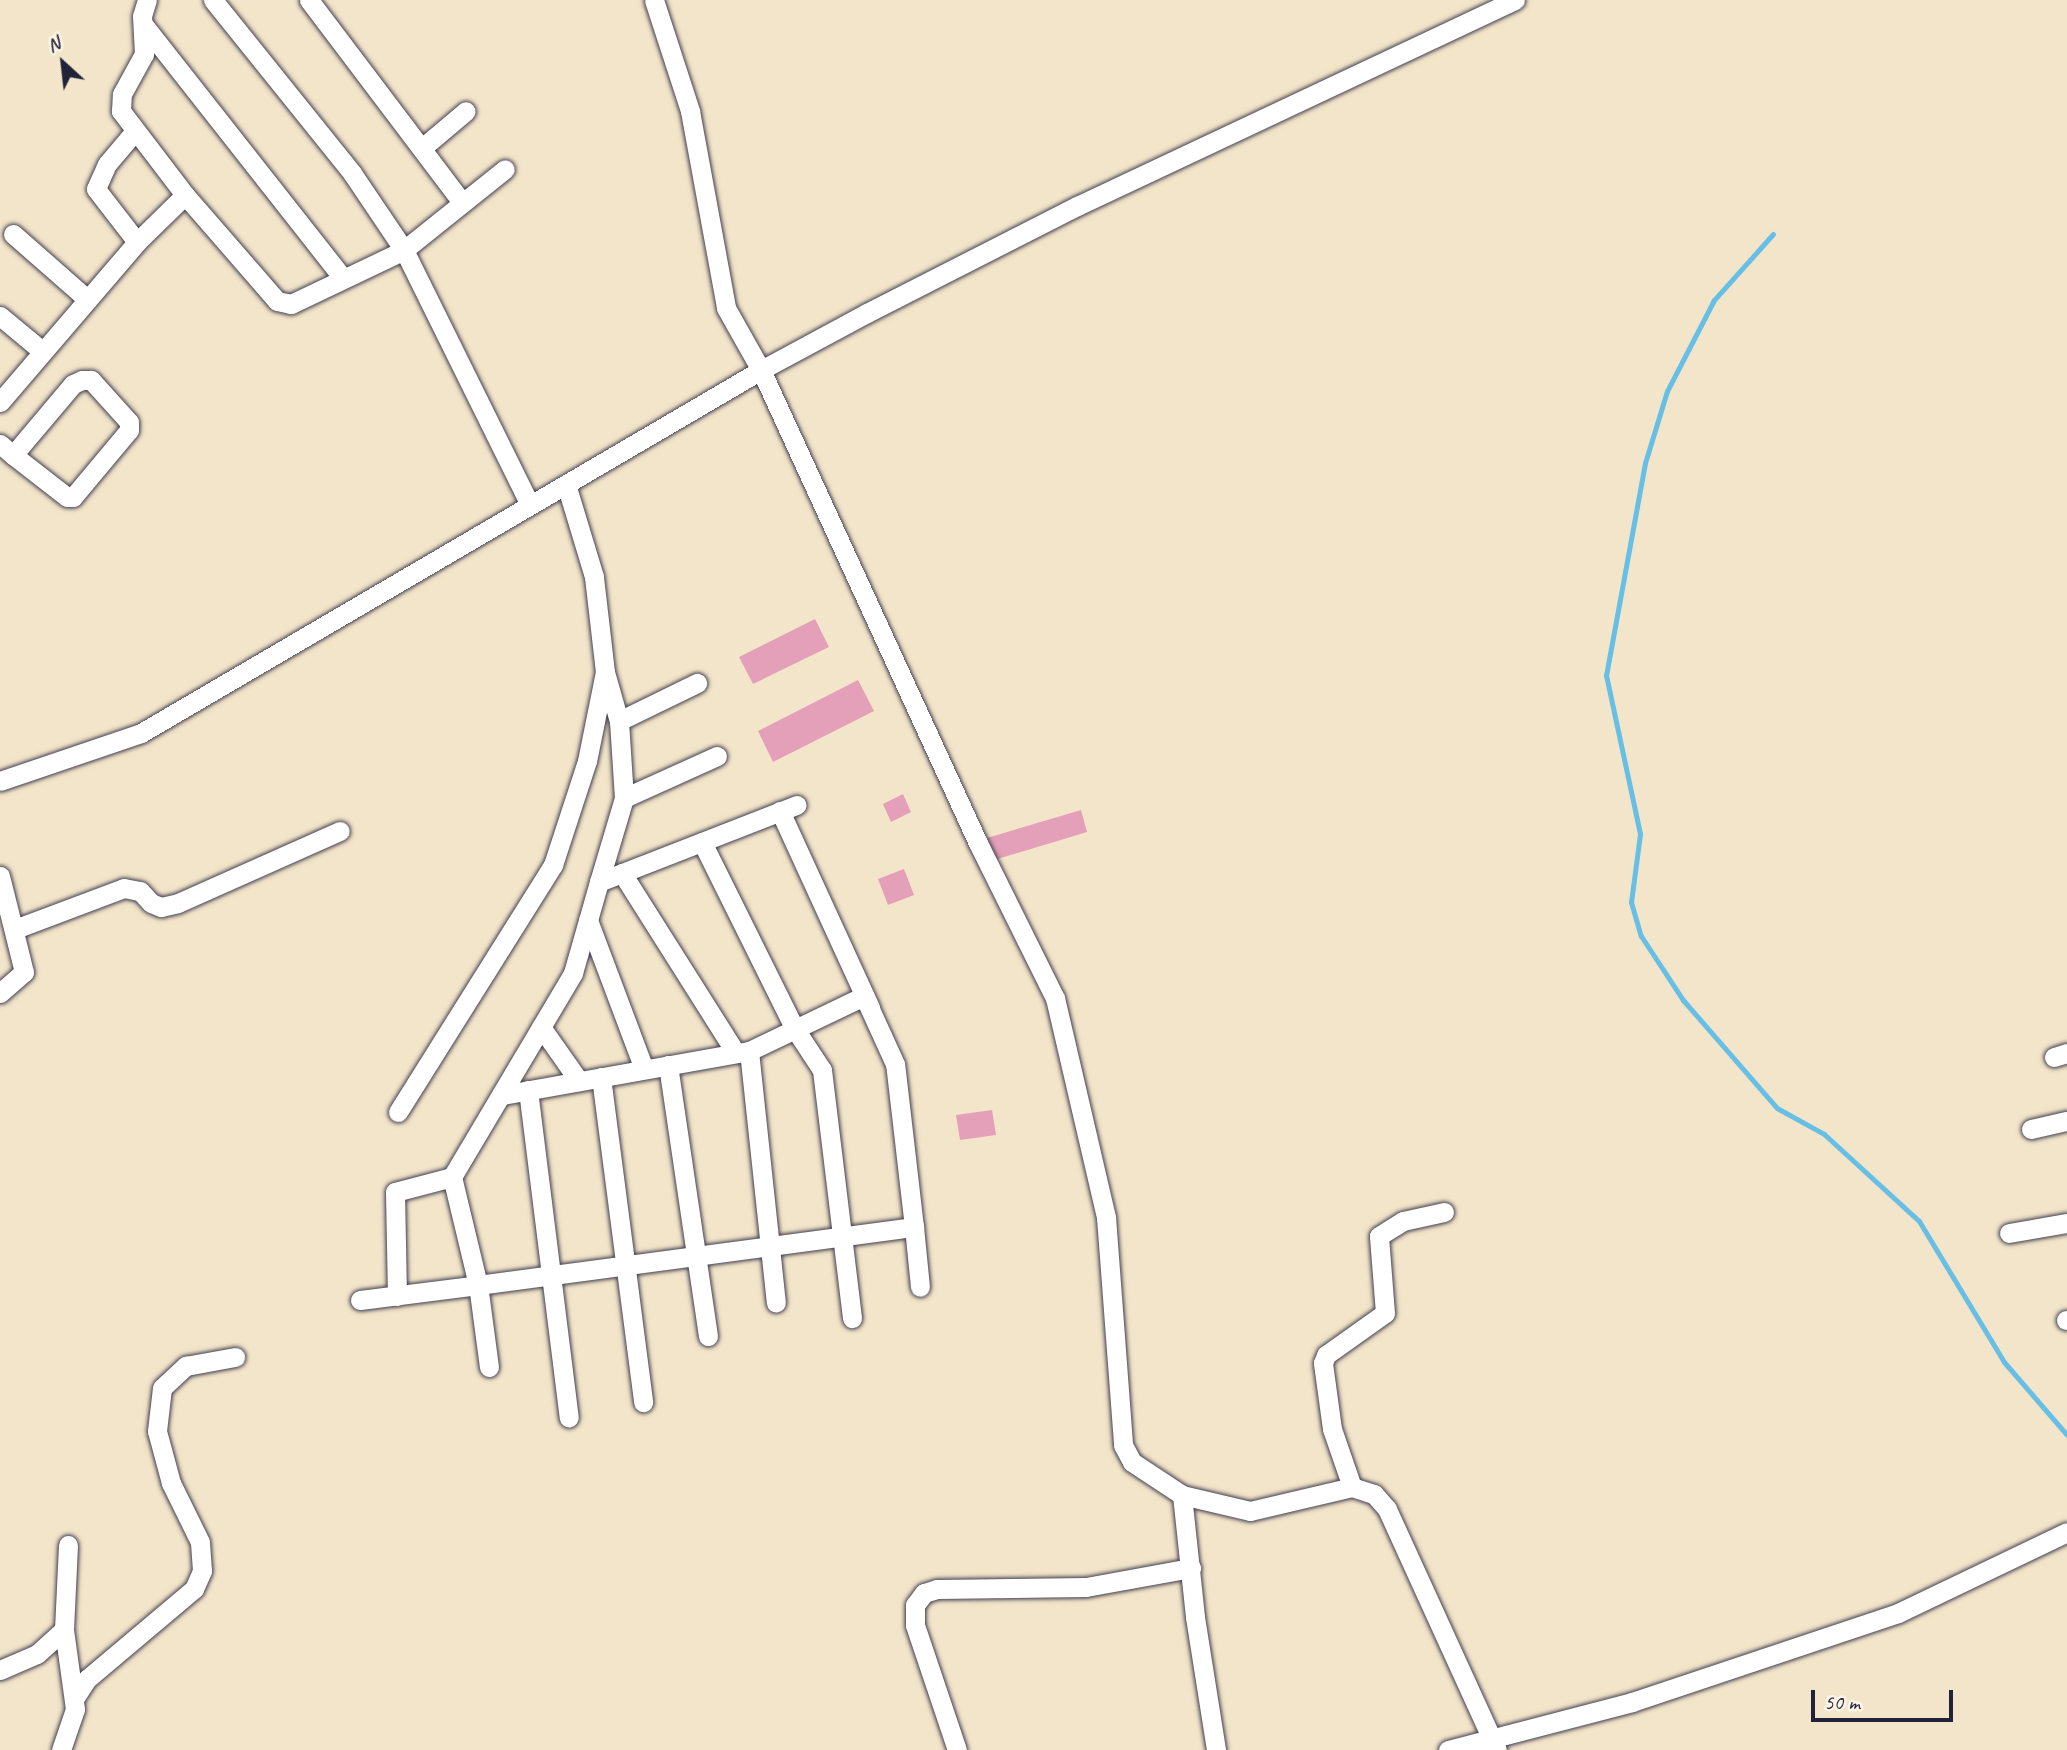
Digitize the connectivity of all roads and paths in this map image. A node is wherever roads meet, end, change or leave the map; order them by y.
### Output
1 (146, 0) edge
2 (213, 0) edge
3 (309, 0) edge
4 (654, 0) edge
5 (1515, 0) edge
6 (142, 23) junction
7 (466, 110) dead end
8 (135, 131) junction
9 (422, 148) junction
10 (505, 169) dead end
11 (185, 195) junction
12 (461, 201) junction
13 (13, 234) dead end
14 (137, 242) junction
15 (404, 250) junction
16 (342, 278) junction
17 (87, 299) junction
18 (0, 316) edge
19 (41, 350) junction
20 (761, 370) junction
21 (0, 402) edge
22 (6, 450) edge
23 (566, 484) junction
24 (530, 505) junction
25 (605, 672) junction
26 (697, 683) dead end
27 (619, 721) junction
28 (717, 756) dead end
29 (0, 781) edge
30 (624, 798) junction
31 (340, 831) dead end
32 (702, 842) junction
33 (622, 873) junction
34 (0, 876) edge
35 (600, 882) junction
36 (588, 920) junction
37 (15, 929) junction
38 (0, 993) edge
39 (864, 996) junction
40 (541, 1027) junction
41 (795, 1029) junction
42 (884, 1038) dead end
43 (742, 1052) junction
44 (668, 1065) junction
45 (644, 1069) junction
46 (601, 1077) junction
47 (579, 1081) junction
48 (528, 1090) junction
49 (501, 1095) junction
50 (398, 1112) dead end
51 (2067, 1121) edge
52 (2031, 1129) dead end
53 (452, 1177) junction
54 (1444, 1212) dead end
55 (2067, 1223) edge
56 (914, 1227) junction
57 (2009, 1233) dead end
58 (843, 1237) junction
59 (766, 1247) junction
60 (697, 1256) junction
61 (628, 1265) junction
62 (552, 1275) junction
63 (478, 1285) junction
64 (920, 1287) dead end
65 (397, 1296) junction
66 (360, 1300) dead end
67 (776, 1303) dead end
68 (852, 1318) dead end
69 (708, 1336) dead end
70 (235, 1357) dead end
71 (489, 1367) dead end
72 (643, 1402) dead end
73 (569, 1417) dead end
74 (1352, 1487) junction
75 (1182, 1495) junction
76 (2067, 1532) edge
77 (68, 1545) dead end
78 (1191, 1569) junction
79 (64, 1630) junction
80 (0, 1670) edge
81 (74, 1699) junction
82 (1495, 1745) edge
83 (61, 1750) edge
84 (957, 1750) edge
85 (1216, 1750) edge
86 (1448, 1750) edge

1 - 6 street
2 - 15 street
3 - 9 street
4 - 20 street
5 - 20 street
6 - 8 street
6 - 16 street
7 - 9 street
8 - 11 street
8 - 14 street
9 - 12 street
10 - 12 street
11 - 14 street
11 - 16 street
12 - 15 street
13 - 17 street
14 - 17 street
15 - 16 street
15 - 24 street
17 - 19 street
18 - 19 street
19 - 21 street
20 - 23 street
20 - 75 street
22 - 22 street
23 - 24 street
23 - 25 street
24 - 29 street
25 - 27 street
25 - 50 street
26 - 27 street
27 - 30 street
28 - 30 street
30 - 35 street
31 - 37 street
32 - 33 street
32 - 39 street
32 - 41 street
33 - 35 street
33 - 43 street
34 - 37 street
35 - 36 street
36 - 40 street
36 - 45 street
37 - 38 street
39 - 41 street
39 - 42 street
39 - 56 street
40 - 47 street
40 - 49 street
41 - 43 street
41 - 58 street
43 - 44 street
43 - 59 street
44 - 45 street
44 - 60 street
45 - 46 street
46 - 47 street
46 - 61 street
47 - 48 street
48 - 49 street
48 - 62 street
49 - 53 street
51 - 52 street
53 - 63 street
53 - 65 street
54 - 74 street
55 - 57 street
56 - 58 street
56 - 64 street
58 - 59 street
58 - 68 street
59 - 60 street
59 - 67 street
60 - 61 street
60 - 69 street
61 - 62 street
61 - 72 street
62 - 63 street
62 - 73 street
63 - 65 street
63 - 71 street
65 - 66 street
70 - 81 street
74 - 75 street
74 - 82 street
75 - 78 street
76 - 82 street
77 - 79 street
78 - 84 street
78 - 85 street
79 - 80 street
79 - 81 street
81 - 83 street
82 - 86 street

